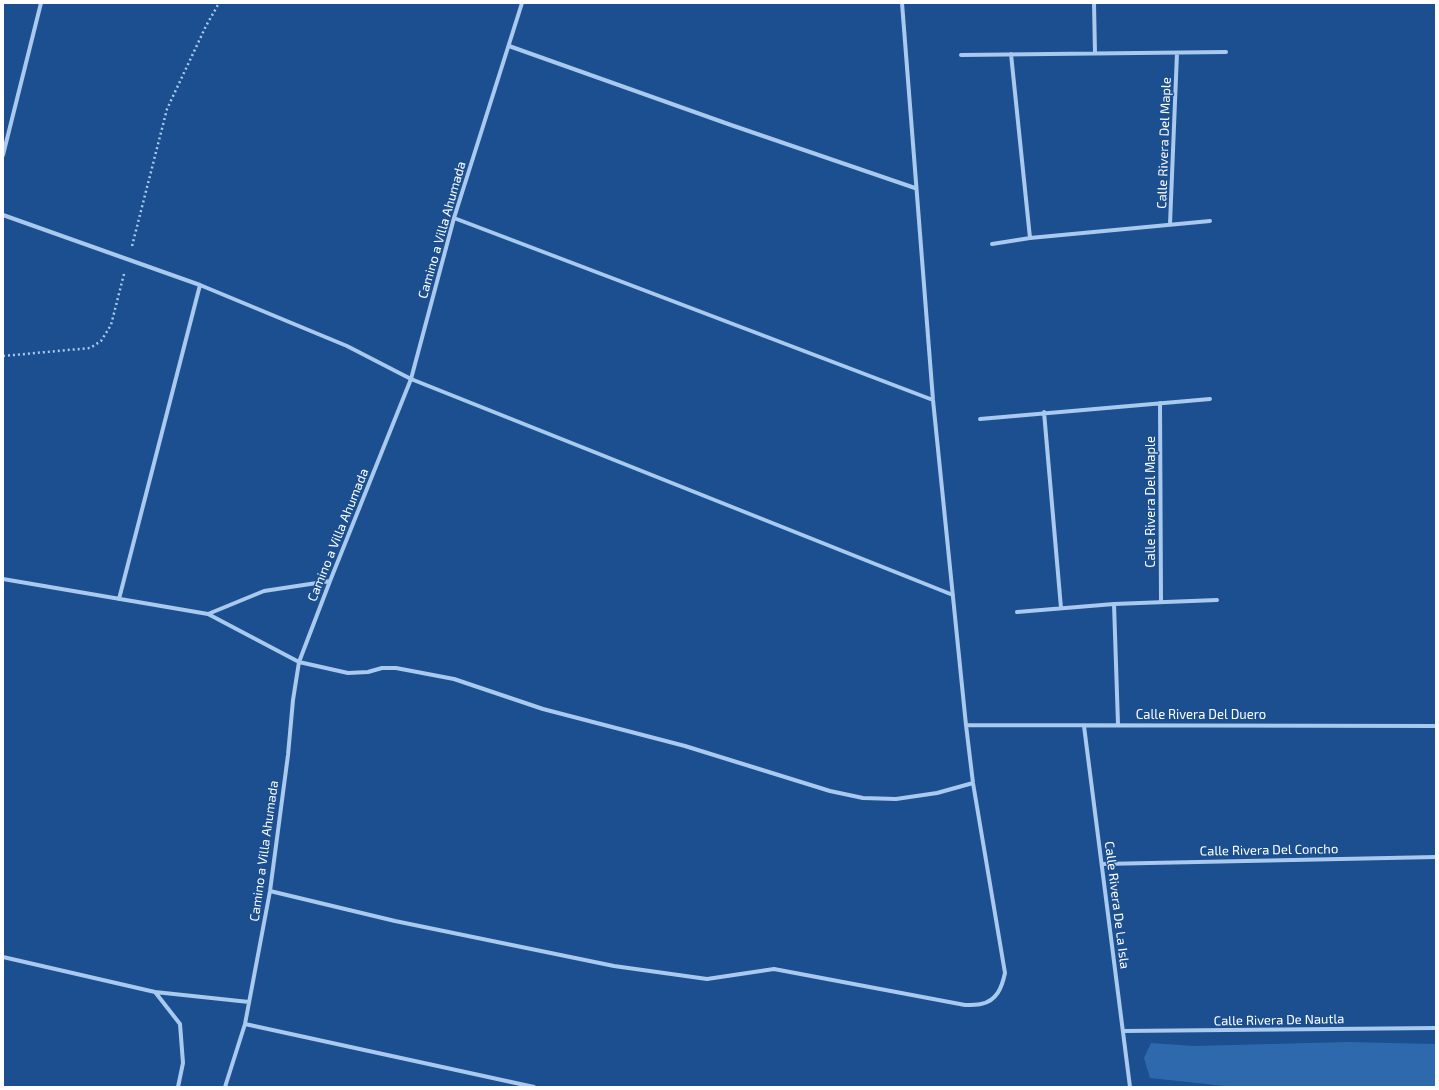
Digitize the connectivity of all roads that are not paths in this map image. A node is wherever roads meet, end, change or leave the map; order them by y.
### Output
1 (41, 3) edge
2 (522, 3) edge
3 (902, 3) edge
4 (1094, 3) edge
5 (509, 46) junction
6 (1226, 52) dead end
7 (1095, 53) junction
8 (1177, 53) junction
9 (961, 54) dead end
10 (1011, 54) junction
11 (3, 156) edge
12 (915, 188) junction
13 (3, 215) edge
14 (454, 218) junction
15 (1210, 221) dead end
16 (1170, 224) junction
17 (1030, 238) junction
18 (992, 244) dead end
19 (200, 285) junction
20 (411, 379) junction
21 (1210, 399) dead end
22 (933, 400) junction
23 (1160, 403) junction
24 (1044, 412) junction
25 (980, 419) dead end
26 (3, 579) edge
27 (330, 580) junction
28 (953, 595) junction
29 (119, 599) junction
30 (1217, 600) dead end
31 (1162, 602) junction
32 (1114, 604) junction
33 (1061, 608) junction
34 (1017, 612) dead end
35 (208, 614) junction
36 (299, 662) junction
37 (1118, 724) junction
38 (966, 725) junction
39 (1084, 726) junction
40 (1436, 726) edge
41 (973, 783) junction
42 (1436, 857) edge
43 (1102, 864) junction
44 (270, 891) junction
45 (3, 957) edge
46 (155, 992) junction
47 (249, 1002) junction
48 (245, 1024) junction
49 (1436, 1028) edge
50 (1123, 1032) junction
51 (178, 1087) edge
52 (224, 1087) edge
53 (534, 1087) edge
54 (1130, 1087) edge

1 - 11 street
2 - 5 street, Camino a Villa Ahumada
3 - 12 street
4 - 7 street
5 - 12 street
5 - 14 street, Camino a Villa Ahumada
6 - 8 street
7 - 8 street
7 - 10 street
8 - 16 street, Calle Rivera Del Maple
9 - 10 street
10 - 17 street
12 - 22 street
13 - 19 street
14 - 20 street, Camino a Villa Ahumada
14 - 22 street
15 - 16 street
16 - 17 street, Calle Rivera Del Maple
17 - 18 street, Calle Rivera Del Maple
19 - 20 street
19 - 29 street
20 - 27 street, Camino a Villa Ahumada
20 - 28 street
21 - 23 street
22 - 28 street
23 - 24 street
23 - 31 street, Calle Rivera Del Maple
24 - 25 street
24 - 33 street
26 - 29 street
27 - 35 street
27 - 36 street, Camino a Villa Ahumada
28 - 38 street
29 - 35 street
30 - 31 street
31 - 32 street
32 - 33 street
32 - 37 street
33 - 34 street
35 - 36 street
36 - 41 street
36 - 44 street, Camino a Villa Ahumada
37 - 39 street, Calle Rivera Del Duero
37 - 40 street, Calle Rivera Del Duero
38 - 39 street, Calle Rivera Del Duero
38 - 41 street
39 - 43 street, Calle Rivera De La Isla
41 - 44 street
42 - 43 street, Calle Rivera Del Concho
43 - 50 street, Calle Rivera De La Isla
44 - 47 street, Camino a Villa Ahumada
45 - 46 street
46 - 47 street
46 - 51 street
47 - 48 street, Camino a Villa Ahumada
48 - 52 street, Camino a Villa Ahumada
48 - 53 street
49 - 50 street, Calle Rivera De Nautla
50 - 54 street, Calle Rivera De La Isla

